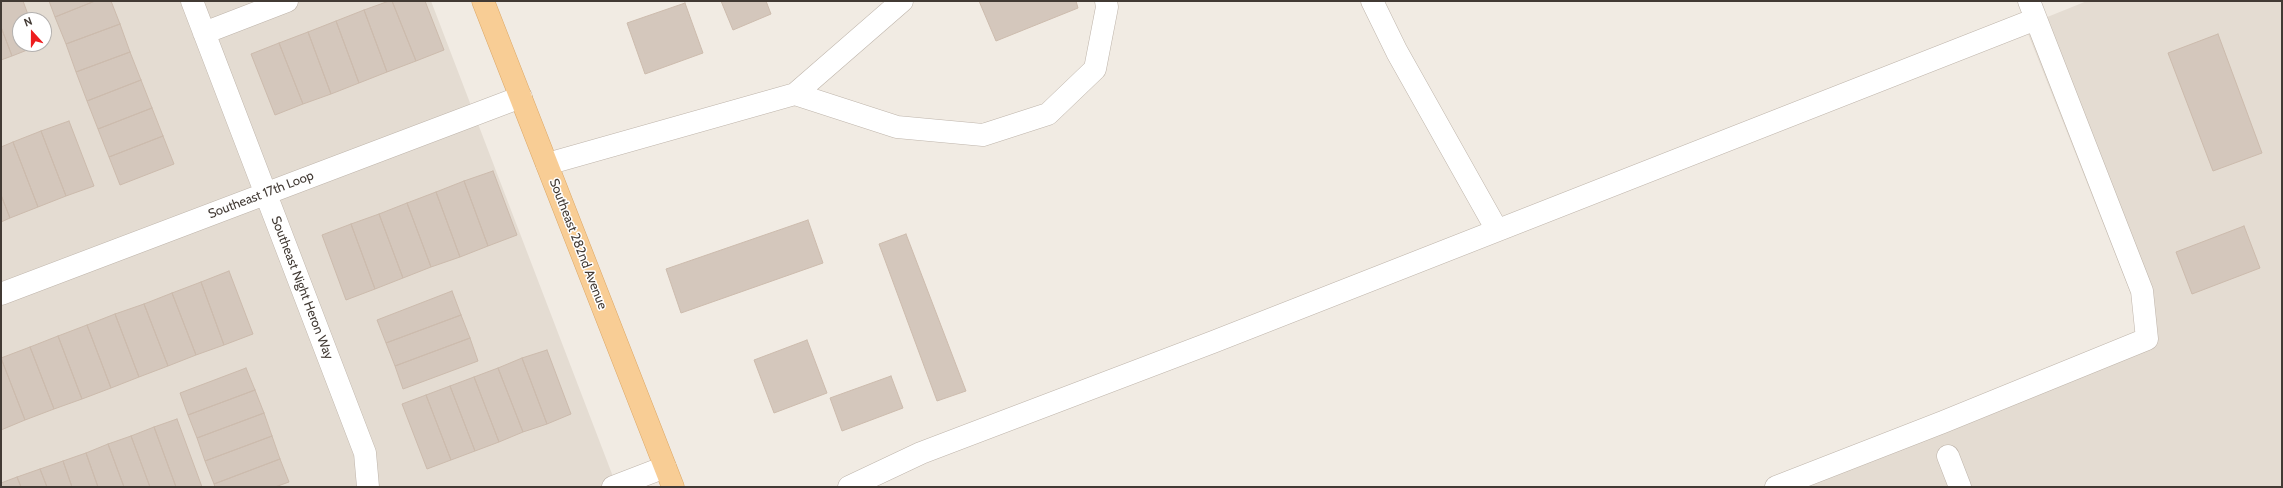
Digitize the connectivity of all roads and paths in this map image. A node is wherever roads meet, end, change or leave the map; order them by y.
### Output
1 (192, 1) edge
2 (287, 1) edge
3 (483, 1) edge
4 (902, 1) edge
5 (1106, 1) edge
6 (1372, 1) edge
7 (2032, 10) edge
8 (204, 33) junction
9 (795, 94) junction
10 (521, 97) junction
11 (547, 164) junction
12 (266, 193) junction
13 (1497, 230) junction
14 (1, 294) edge
15 (1948, 456) dead end
16 (669, 477) edge
17 (368, 487) edge
18 (613, 487) edge
19 (849, 487) edge
20 (1776, 487) edge
21 (1960, 487) edge

1 - 8 street, Southeast Night Heron Way
2 - 8 street
3 - 10 main road, Southeast 282nd Avenue
4 - 9 street
5 - 9 street
6 - 13 street
7 - 13 street
7 - 20 street
8 - 12 street, Southeast Night Heron Way
9 - 11 street
10 - 11 main road, Southeast 282nd Avenue
10 - 12 street, Southeast 17th Loop
11 - 16 main road, Southeast 282nd Avenue
12 - 14 street, Southeast 17th Loop
12 - 17 street, Southeast Night Heron Way
13 - 19 street
15 - 21 street
16 - 18 street

